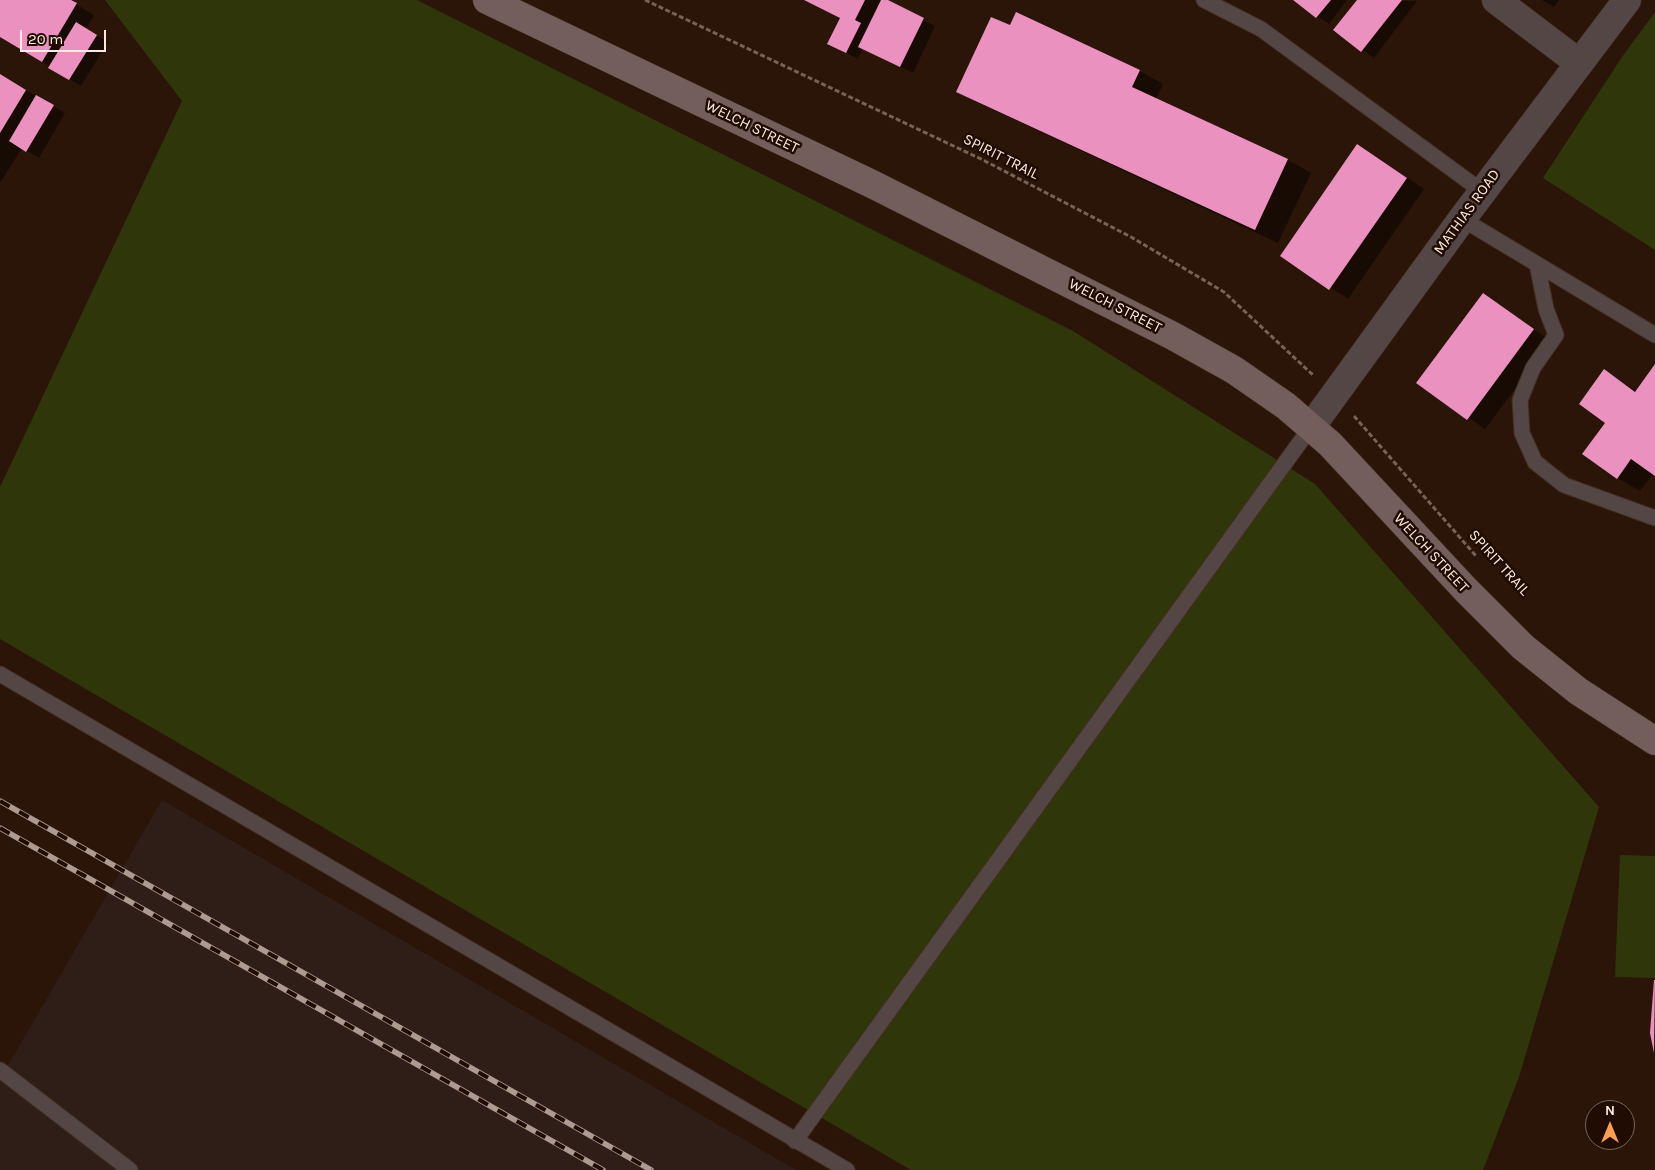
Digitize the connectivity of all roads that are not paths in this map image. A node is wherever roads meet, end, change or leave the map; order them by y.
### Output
1 (487, 0) edge
2 (1204, 0) edge
3 (1496, 0) edge
4 (1627, 0) edge
5 (1579, 63) junction
6 (1482, 192) junction
7 (1462, 219) junction
8 (1537, 264) junction
9 (1655, 335) edge
10 (1311, 427) junction
11 (1655, 518) edge
12 (0, 674) edge
13 (1655, 741) edge
14 (0, 1070) edge
15 (795, 1141) junction
16 (130, 1170) edge
17 (848, 1170) edge

1 - 10 street, WELCH STREET
2 - 6 lane
3 - 5 street
4 - 5 street, MATHIAS ROAD
5 - 6 street, MATHIAS ROAD
6 - 7 street, MATHIAS ROAD
7 - 8 lane
7 - 10 street, MATHIAS ROAD
8 - 9 lane
8 - 11 lane
10 - 13 street, WELCH STREET
10 - 15 lane
12 - 15 lane
14 - 16 lane
15 - 17 lane

